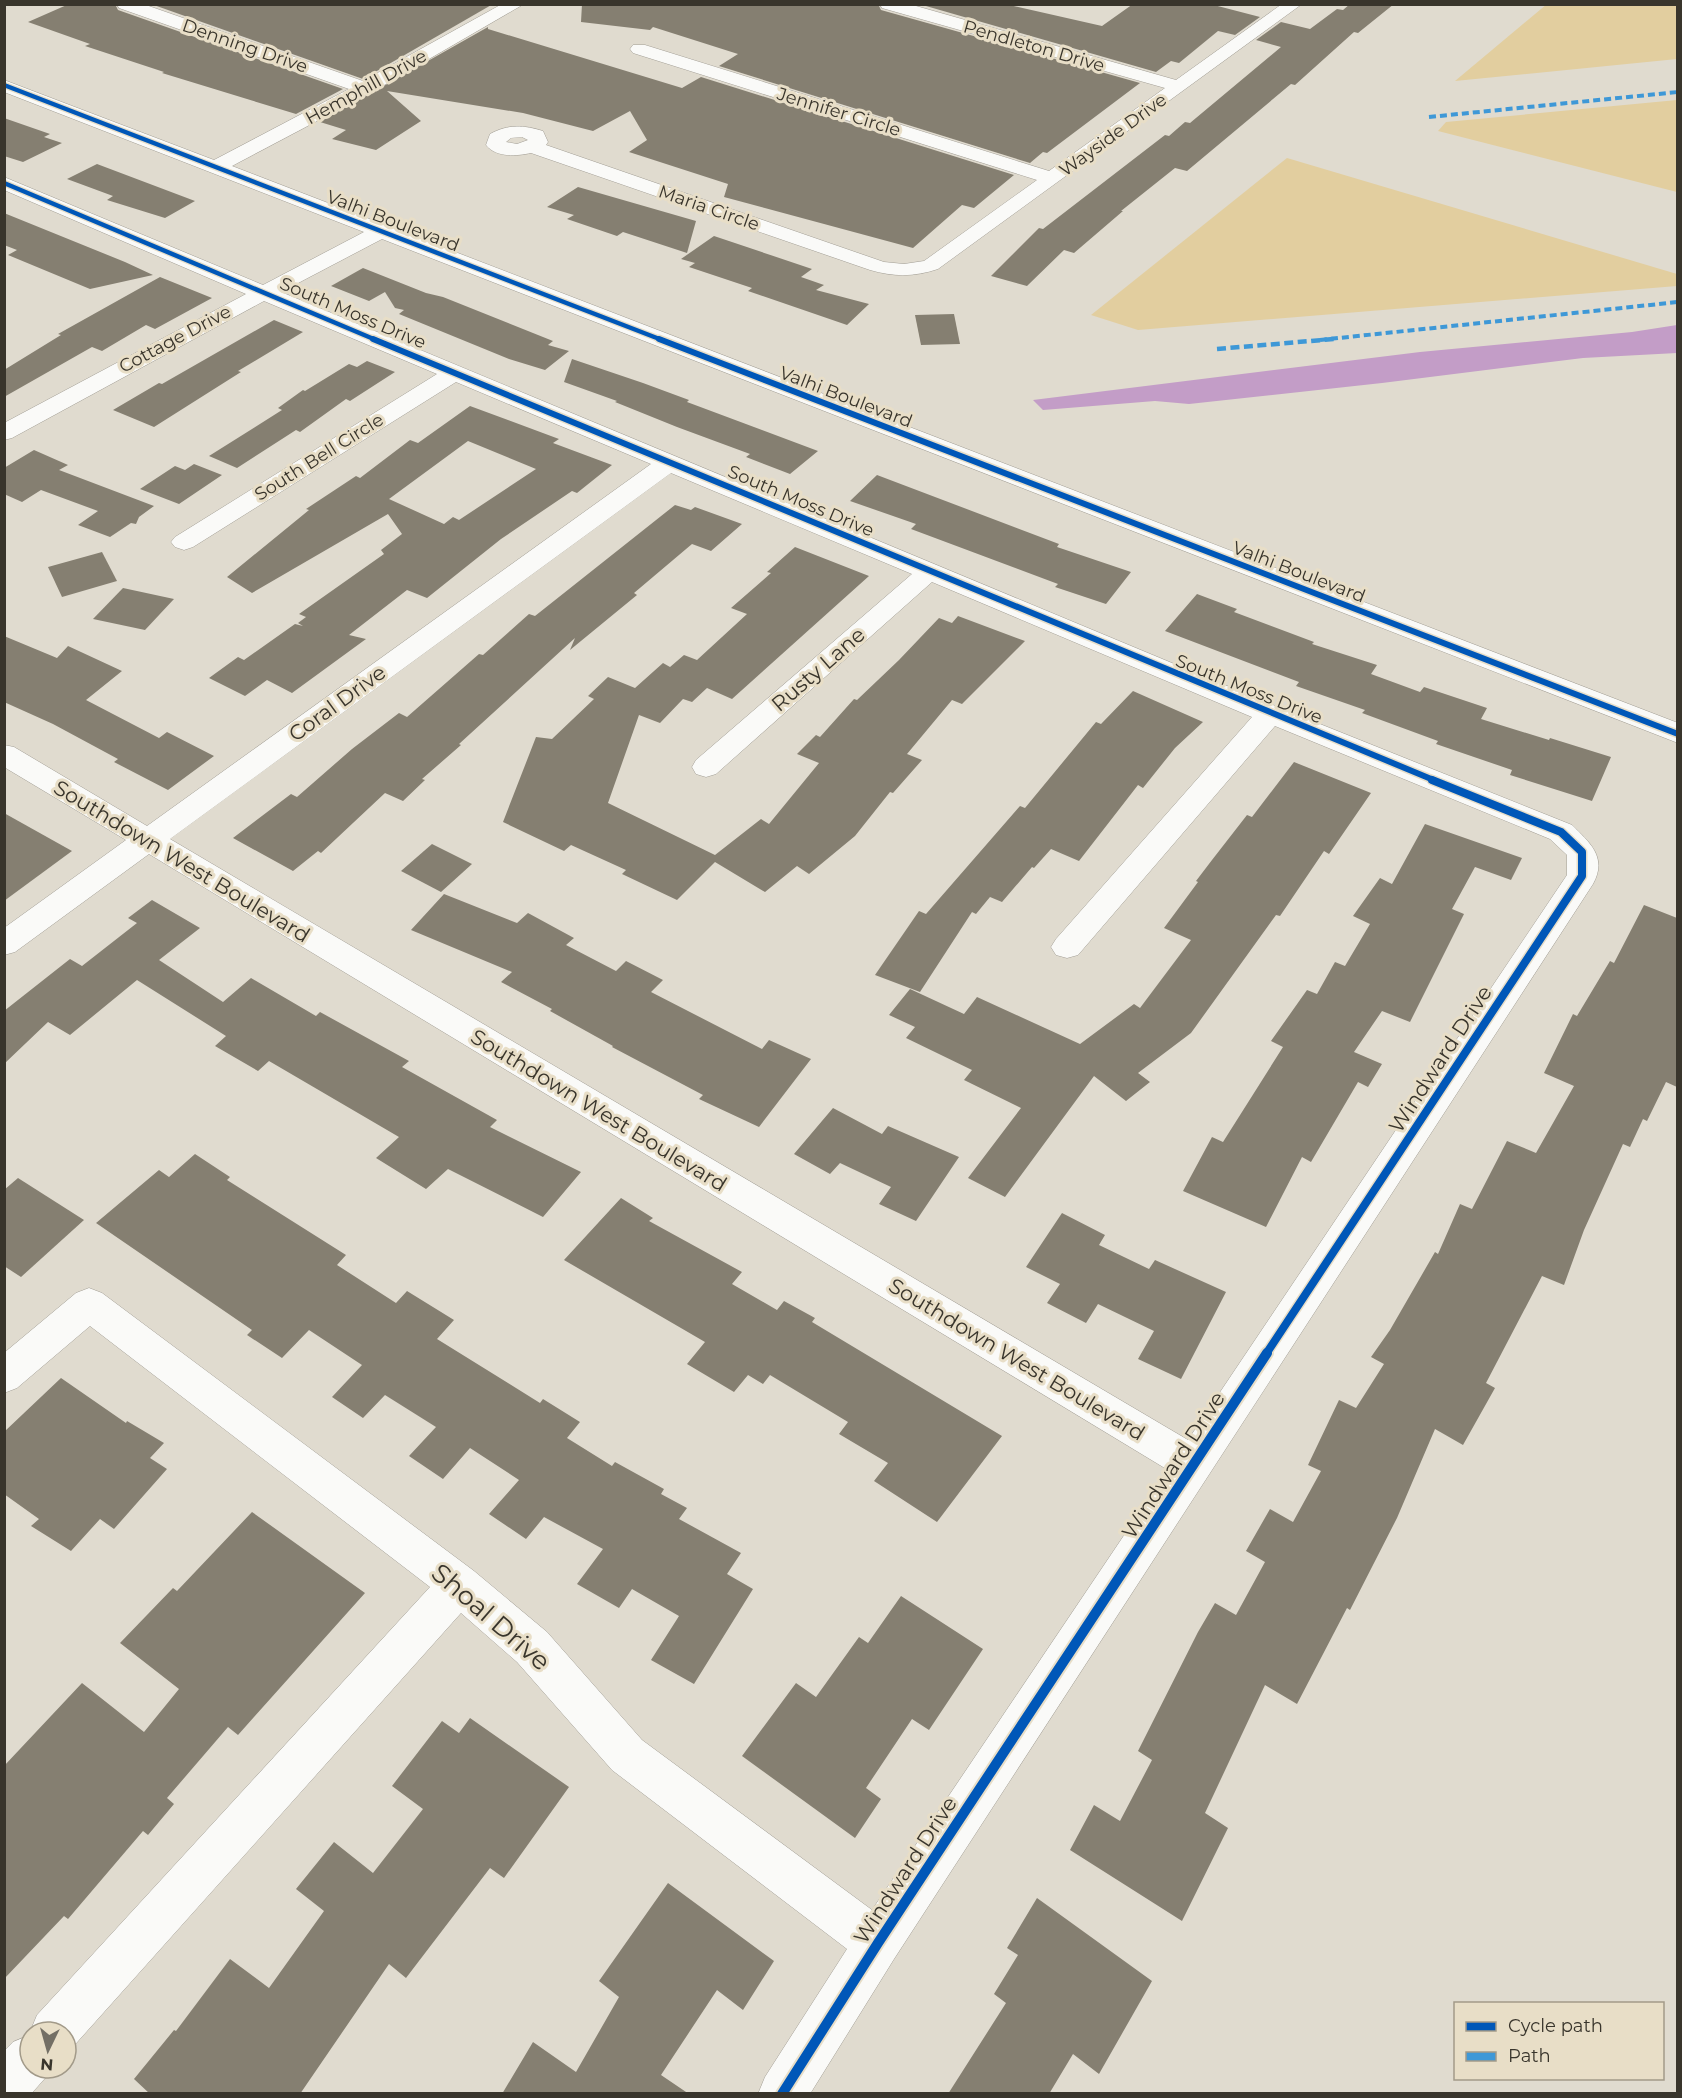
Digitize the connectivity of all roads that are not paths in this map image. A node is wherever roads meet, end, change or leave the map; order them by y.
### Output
1 (125, 4) edge
2 (888, 4) edge
3 (1264, 4) edge
4 (506, 6) edge
5 (1290, 7) edge
6 (639, 49) dead end
7 (4, 85) edge
8 (1180, 87) junction
9 (365, 88) junction
10 (531, 146) dead end
11 (215, 168) junction
12 (1052, 178) junction
13 (4, 183) edge
14 (379, 232) junction
15 (931, 265) junction
16 (887, 269) junction
17 (264, 292) junction
18 (455, 373) junction
19 (4, 433) edge
20 (670, 462) junction
21 (184, 542) dead end
22 (929, 572) junction
23 (1270, 714) junction
24 (1677, 734) edge
25 (4, 754) edge
26 (706, 767) dead end
27 (148, 841) junction
28 (1582, 852) joint
29 (4, 944) edge
30 (1067, 947) dead end
31 (4, 1376) edge
32 (1195, 1465) junction
33 (459, 1585) junction
34 (878, 1943) junction
35 (65, 2020) edge
36 (18, 2072) edge
37 (4, 2087) edge
38 (782, 2094) edge

1 - 9 street, Denning Drive
2 - 8 street, Pendleton Drive
3 - 5 street
4 - 9 street, Hemphill Drive
5 - 8 street, Wayside Drive
6 - 12 street, Jennifer Circle
7 - 11 street, Valhi Boulevard
8 - 12 street, Wayside Drive
9 - 11 street, Hemphill Drive
10 - 16 street, Maria Circle
11 - 14 street, Valhi Boulevard
12 - 15 street, Wayside Drive
13 - 17 street, South Moss Drive
14 - 17 street, Cottage Drive
14 - 24 street, Valhi Boulevard
15 - 16 street, Maria Circle
15 - 16 street
17 - 18 street, South Moss Drive
17 - 19 street, Cottage Drive
18 - 20 street, South Moss Drive
18 - 21 street, South Bell Circle
20 - 22 street, South Moss Drive
20 - 27 street, Coral Drive
22 - 23 street, South Moss Drive
22 - 26 street, Rusty Lane
23 - 28 street, South Moss Drive
23 - 30 street
25 - 27 street, Southdown West Boulevard
27 - 29 street, Coral Drive
27 - 32 street, Southdown West Boulevard
28 - 32 street, Windward Drive
31 - 33 street, Shoal Drive
32 - 34 street, Windward Drive
33 - 34 street, Shoal Drive
33 - 35 street
34 - 38 street, Windward Drive
36 - 37 street

